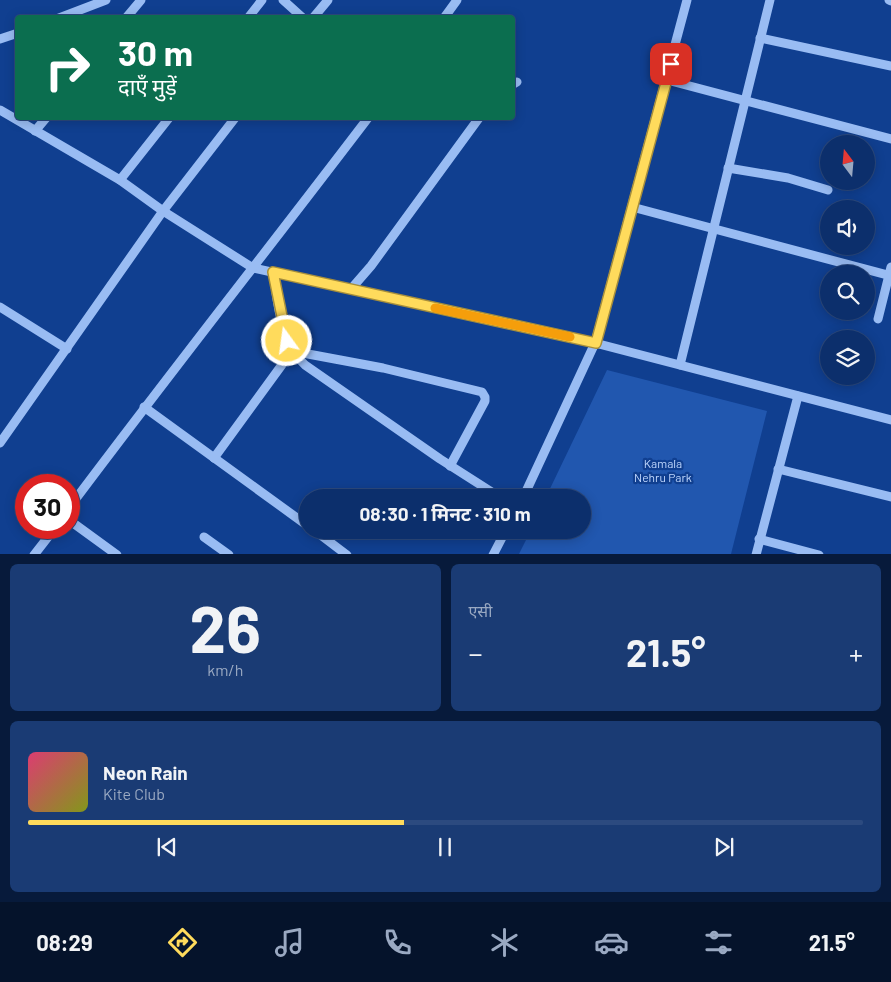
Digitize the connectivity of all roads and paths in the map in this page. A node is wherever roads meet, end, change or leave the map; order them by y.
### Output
1 (106, 0) edge
2 (140, 0) edge
3 (262, 0) edge
4 (283, 0) edge
5 (328, 0) edge
6 (457, 0) edge
7 (687, 0) edge
8 (770, 0) edge
9 (67, 15) edge
10 (128, 15) edge
11 (250, 15) edge
12 (300, 15) edge
13 (316, 15) edge
14 (446, 15) edge
15 (15, 34) edge
16 (760, 38) junction
17 (0, 39) edge
18 (891, 66) edge
19 (667, 80) junction
20 (745, 101) junction
21 (0, 110) edge
22 (15, 119) edge
23 (17, 120) edge
24 (44, 120) edge
25 (167, 120) edge
26 (233, 120) edge
27 (366, 120) edge
28 (478, 120) edge
29 (35, 131) junction
30 (891, 139) edge
31 (728, 168) junction
32 (120, 180) junction
33 (820, 188) edge
34 (632, 207) junction
35 (163, 211) junction
36 (713, 228) junction
37 (253, 268) junction
38 (273, 272) junction
39 (890, 273) edge
40 (351, 289) junction
41 (0, 307) edge
42 (878, 319) dead end
43 (596, 343) junction
44 (66, 349) junction
45 (292, 351) junction
46 (680, 366) junction
47 (798, 396) junction
48 (144, 407) junction
49 (891, 420) edge
50 (0, 443) edge
51 (214, 458) junction
52 (450, 466) junction
53 (778, 469) junction
54 (487, 489) edge
55 (527, 489) edge
56 (80, 493) edge
57 (891, 497) edge
58 (299, 519) edge
59 (80, 528) edge
60 (204, 536) dead end
61 (46, 539) edge
62 (326, 539) edge
63 (501, 539) edge
64 (759, 539) junction
65 (34, 554) edge
66 (117, 554) edge
67 (229, 554) edge
68 (347, 554) edge
69 (493, 554) edge
70 (756, 554) edge
71 (819, 554) edge

1 - 9 street
2 - 10 street
3 - 11 street
4 - 12 street
5 - 13 street
6 - 14 street
7 - 19 street
8 - 16 street
15 - 17 street
16 - 18 street
16 - 20 street
19 - 20 street
19 - 34 street
20 - 30 street
20 - 31 street
21 - 22 street
23 - 29 street
24 - 29 street
25 - 32 street
26 - 35 street
27 - 37 street
28 - 40 street
29 - 32 street
31 - 33 street
31 - 36 street
32 - 35 street
34 - 36 street
34 - 43 street
35 - 37 street
35 - 44 street
36 - 39 street
36 - 46 street
37 - 38 street
37 - 48 street
38 - 40 street
38 - 45 street
39 - 42 street
40 - 43 street
41 - 44 street
43 - 46 street
43 - 55 street
44 - 50 street
45 - 51 street
45 - 52 street
45 - 52 street
46 - 47 street
47 - 49 street
47 - 53 street
48 - 51 street
48 - 56 street
51 - 58 street
52 - 54 street
53 - 57 street
53 - 64 street
59 - 66 street
60 - 67 street
61 - 65 street
62 - 68 street
63 - 69 street
64 - 70 street
64 - 71 street

